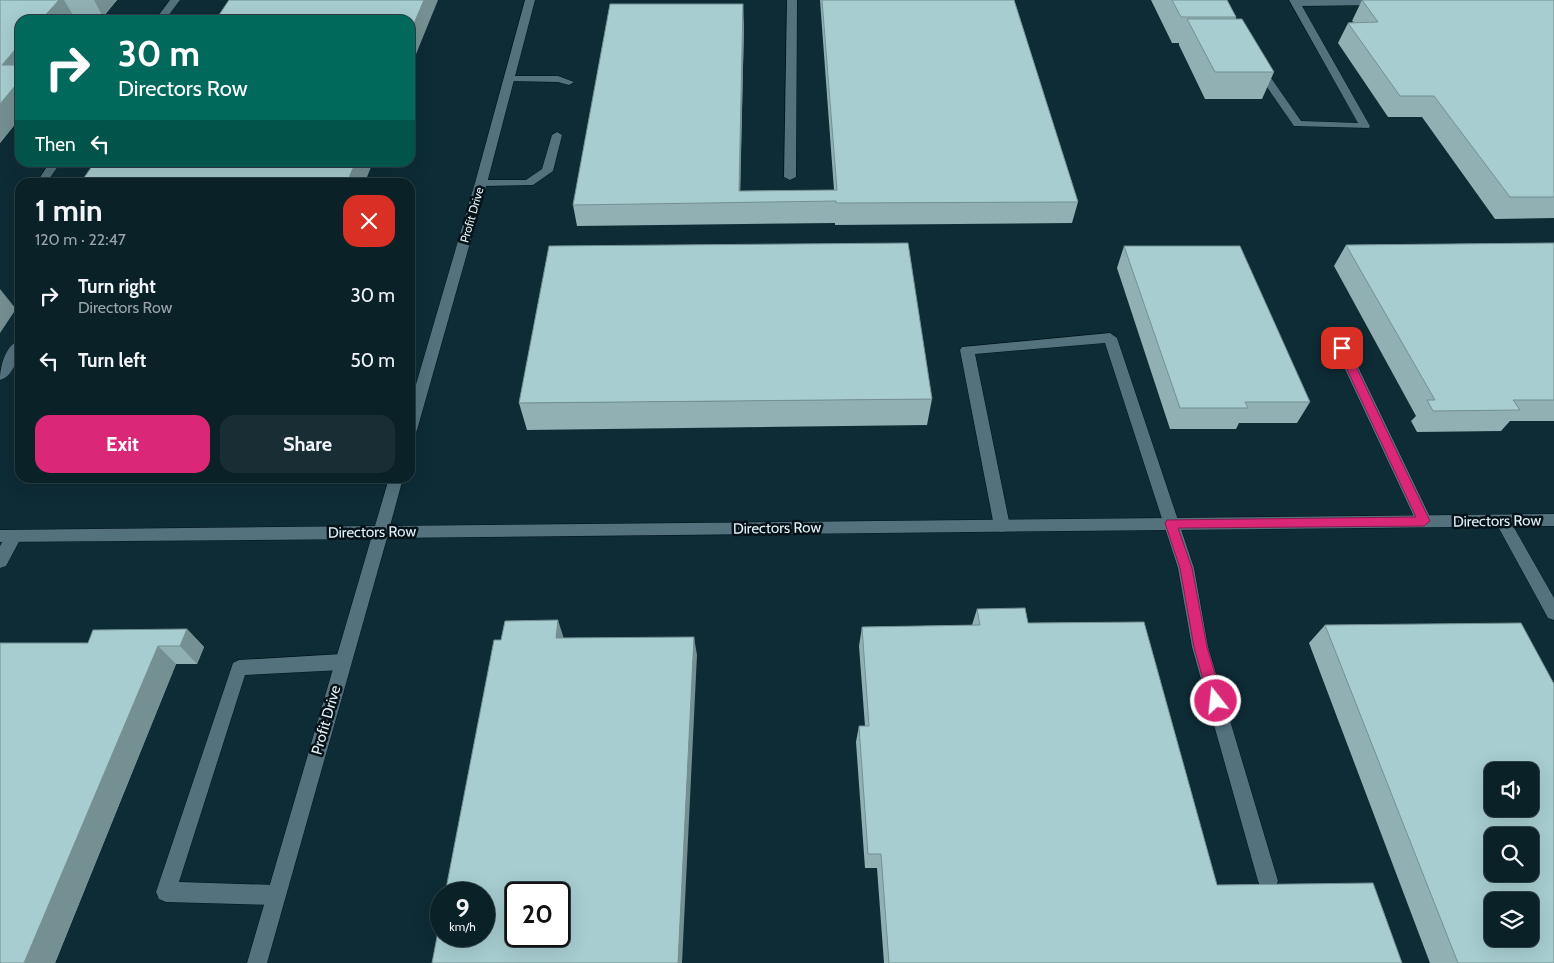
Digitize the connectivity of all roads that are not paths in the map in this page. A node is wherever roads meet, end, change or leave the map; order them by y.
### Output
1 (175, 0) edge
2 (530, 0) edge
3 (792, 0) edge
4 (1295, 2) edge
5 (1392, 2) edge
6 (164, 15) edge
7 (1249, 54) edge
8 (510, 79) junction
9 (568, 82) dead end
10 (557, 135) dead end
11 (52, 167) edge
12 (790, 177) dead end
13 (45, 178) edge
14 (481, 183) junction
15 (1342, 348) dead end
16 (15, 352) edge
17 (0, 375) edge
18 (415, 413) edge
19 (395, 483) edge
20 (1554, 520) edge
21 (1424, 521) junction
22 (1503, 521) junction
23 (1171, 523) junction
24 (1002, 526) junction
25 (380, 532) junction
26 (7, 536) edge
27 (0, 561) edge
28 (1554, 613) edge
29 (342, 662) junction
30 (1268, 881) dead end
31 (276, 895) junction
32 (257, 963) edge

1 - 6 street
2 - 8 street, Profit Drive
3 - 12 street
4 - 5 street
4 - 7 street
8 - 9 street
8 - 14 street, Profit Drive
10 - 14 street
11 - 13 street
14 - 18 street, Profit Drive
15 - 21 street
16 - 17 street
19 - 25 street, Profit Drive
20 - 22 street, Directors Row
21 - 22 street, Directors Row
21 - 23 street, Directors Row
22 - 28 street
23 - 24 street, Directors Row
23 - 24 street
23 - 30 street
24 - 25 street, Directors Row
25 - 26 street, Directors Row
25 - 29 street, Profit Drive
26 - 27 street
29 - 31 street, Profit Drive
29 - 31 street
31 - 32 street, Profit Drive

